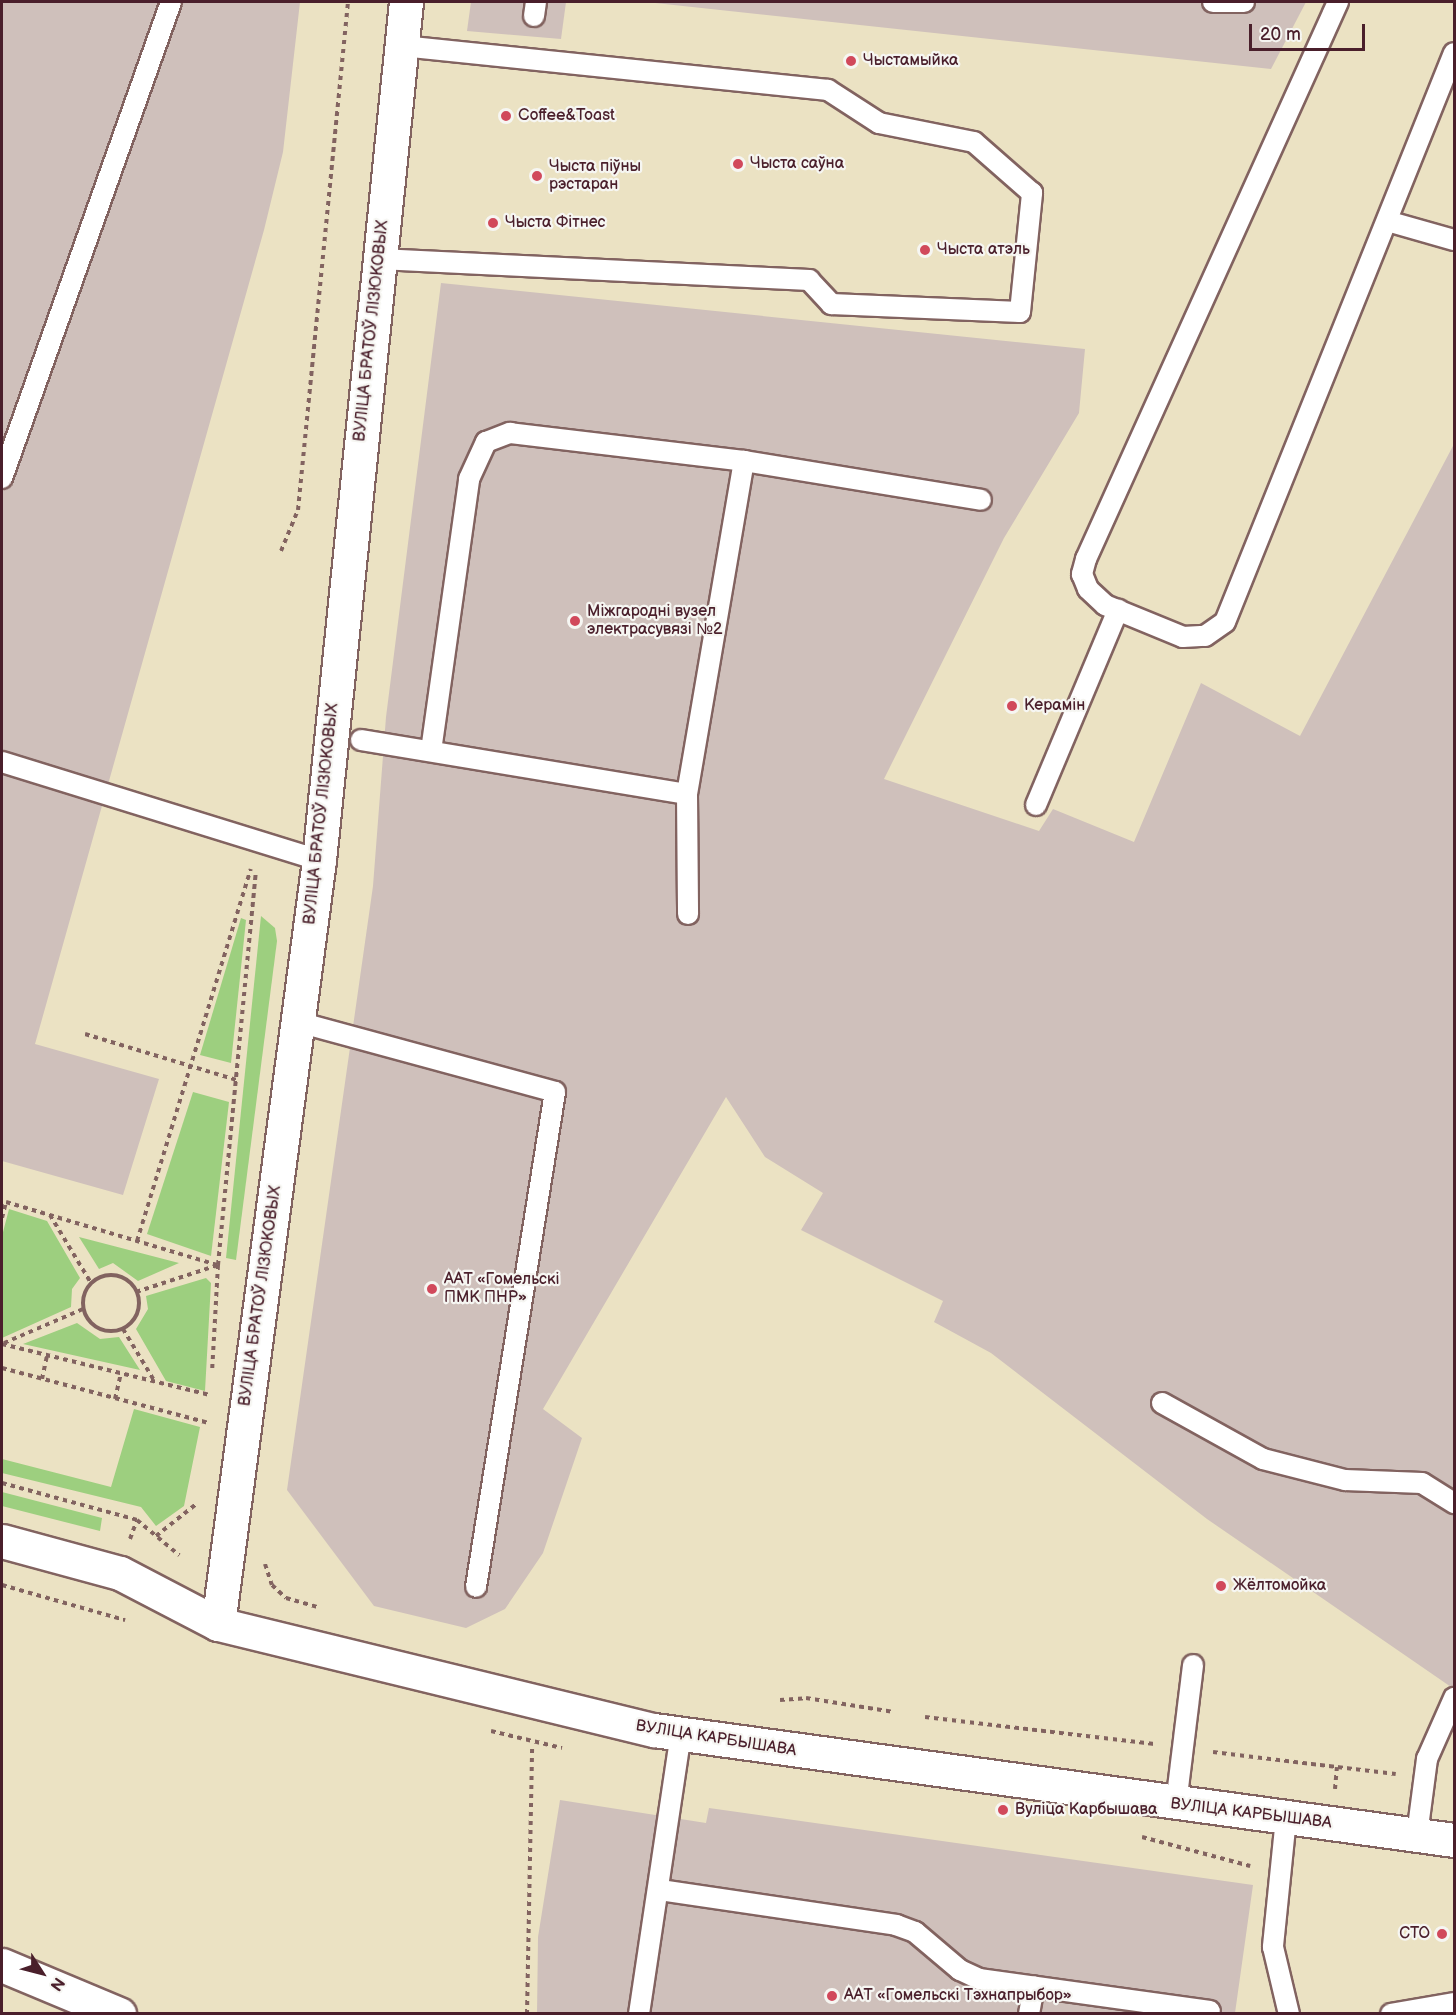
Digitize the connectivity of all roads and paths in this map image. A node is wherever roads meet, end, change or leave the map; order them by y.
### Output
1 (171, 2) edge
2 (348, 2) edge
3 (406, 2) edge
4 (1213, 2) edge
5 (1244, 2) edge
6 (1338, 2) edge
7 (402, 45) junction
8 (1455, 53) edge
9 (1387, 221) junction
10 (1455, 240) edge
11 (379, 260) junction
12 (744, 461) junction
13 (2, 478) edge
14 (981, 501) dead end
15 (281, 551) dead end
16 (1118, 610) junction
17 (361, 740) dead end
18 (431, 751) junction
19 (2, 762) edge
20 (687, 794) junction
21 (1036, 805) dead end
22 (259, 842) junction
23 (319, 860) junction
24 (688, 915) dead end
25 (298, 1022) junction
26 (85, 1034) dead end
27 (190, 1067) junction
28 (236, 1080) junction
29 (50, 1215) junction
30 (2, 1218) edge
31 (137, 1241) junction
32 (218, 1265) junction
33 (91, 1283) junction
34 (136, 1292) junction
35 (83, 1309) junction
36 (123, 1329) junction
37 (2, 1344) edge
38 (47, 1355) junction
39 (2, 1368) edge
40 (121, 1374) junction
41 (42, 1379) junction
42 (155, 1383) junction
43 (210, 1395) junction
44 (115, 1399) junction
45 (1162, 1403) dead end
46 (210, 1405) dead end
47 (209, 1414) dead end
48 (208, 1424) junction
49 (206, 1436) dead end
50 (2, 1483) edge
51 (196, 1495) dead end
52 (1455, 1503) edge
53 (156, 1536) junction
54 (2, 1541) edge
55 (267, 1553) dead end
56 (179, 1555) dead end
57 (476, 1587) dead end
58 (332, 1611) dead end
59 (218, 1624) junction
60 (1193, 1665) dead end
61 (1455, 1698) edge
62 (780, 1700) dead end
63 (894, 1712) dead end
64 (925, 1717) dead end
65 (681, 1734) junction
66 (532, 1744) dead end
67 (1161, 1745) dead end
68 (1201, 1750) dead end
69 (1337, 1767) junction
70 (1402, 1775) dead end
71 (1334, 1792) dead end
72 (1176, 1804) junction
73 (1286, 1818) junction
74 (1129, 1833) dead end
75 (1417, 1835) junction
76 (1455, 1840) edge
77 (1254, 1867) dead end
78 (660, 1890) junction
79 (2, 1965) edge
80 (1034, 1986) junction
81 (1455, 2003) edge
82 (1210, 2011) dead end
83 (119, 2013) edge
84 (526, 2013) edge
85 (639, 2013) edge
86 (1029, 2013) edge
87 (1289, 2013) edge
88 (1391, 2013) edge

1 - 13 lane
2 - 15 path
3 - 7 street, ВУЛІЦА БРАТОЎ ЛІЗЮКОВЫХ
4 - 5 lane
6 - 16 lane
7 - 11 street, ВУЛІЦА БРАТОЎ ЛІЗЮКОВЫХ
7 - 11 lane
8 - 9 lane
9 - 10 lane
9 - 16 lane
11 - 23 street, ВУЛІЦА БРАТОЎ ЛІЗЮКОВЫХ
12 - 14 lane
12 - 18 lane
12 - 20 lane
16 - 21 lane
17 - 18 lane
18 - 20 lane
19 - 22 lane
20 - 24 lane
22 - 23 lane
22 - 27 path
22 - 28 path
23 - 25 street, ВУЛІЦА БРАТОЎ ЛІЗЮКОВЫХ
25 - 57 lane
25 - 59 street, ВУЛІЦА БРАТОЎ ЛІЗЮКОВЫХ
26 - 27 path
27 - 28 path
27 - 31 path
28 - 32 path
29 - 30 path
29 - 31 path
29 - 33 path
31 - 32 path
32 - 34 path
32 - 43 path
33 - 34 path
33 - 35 path
34 - 36 path
35 - 36 path
35 - 37 path
36 - 42 path
37 - 38 path
38 - 40 path
38 - 41 path
39 - 41 path
40 - 42 path
40 - 44 path
41 - 44 path
42 - 43 path
43 - 46 path
44 - 48 path
45 - 52 lane
47 - 48 path
48 - 49 path
50 - 53 path
51 - 53 path
53 - 56 path
54 - 59 street, ВУЛІЦА КАРБЫШАВА
55 - 58 path
59 - 65 street, ВУЛІЦА КАРБЫШАВА
60 - 72 lane
61 - 75 lane
62 - 63 path
64 - 67 path
65 - 72 street, ВУЛІЦА КАРБЫШАВА
65 - 78 lane
66 - 84 path
68 - 69 path
69 - 70 path
69 - 71 path
72 - 73 street, ВУЛІЦА КАРБЫШАВА
73 - 75 street, ВУЛІЦА КАРБЫШАВА
73 - 87 lane
74 - 77 path
75 - 76 street, ВУЛІЦА КАРБЫШАВА
78 - 80 lane
78 - 85 lane
79 - 83 street
80 - 82 lane
80 - 86 lane
81 - 88 lane

